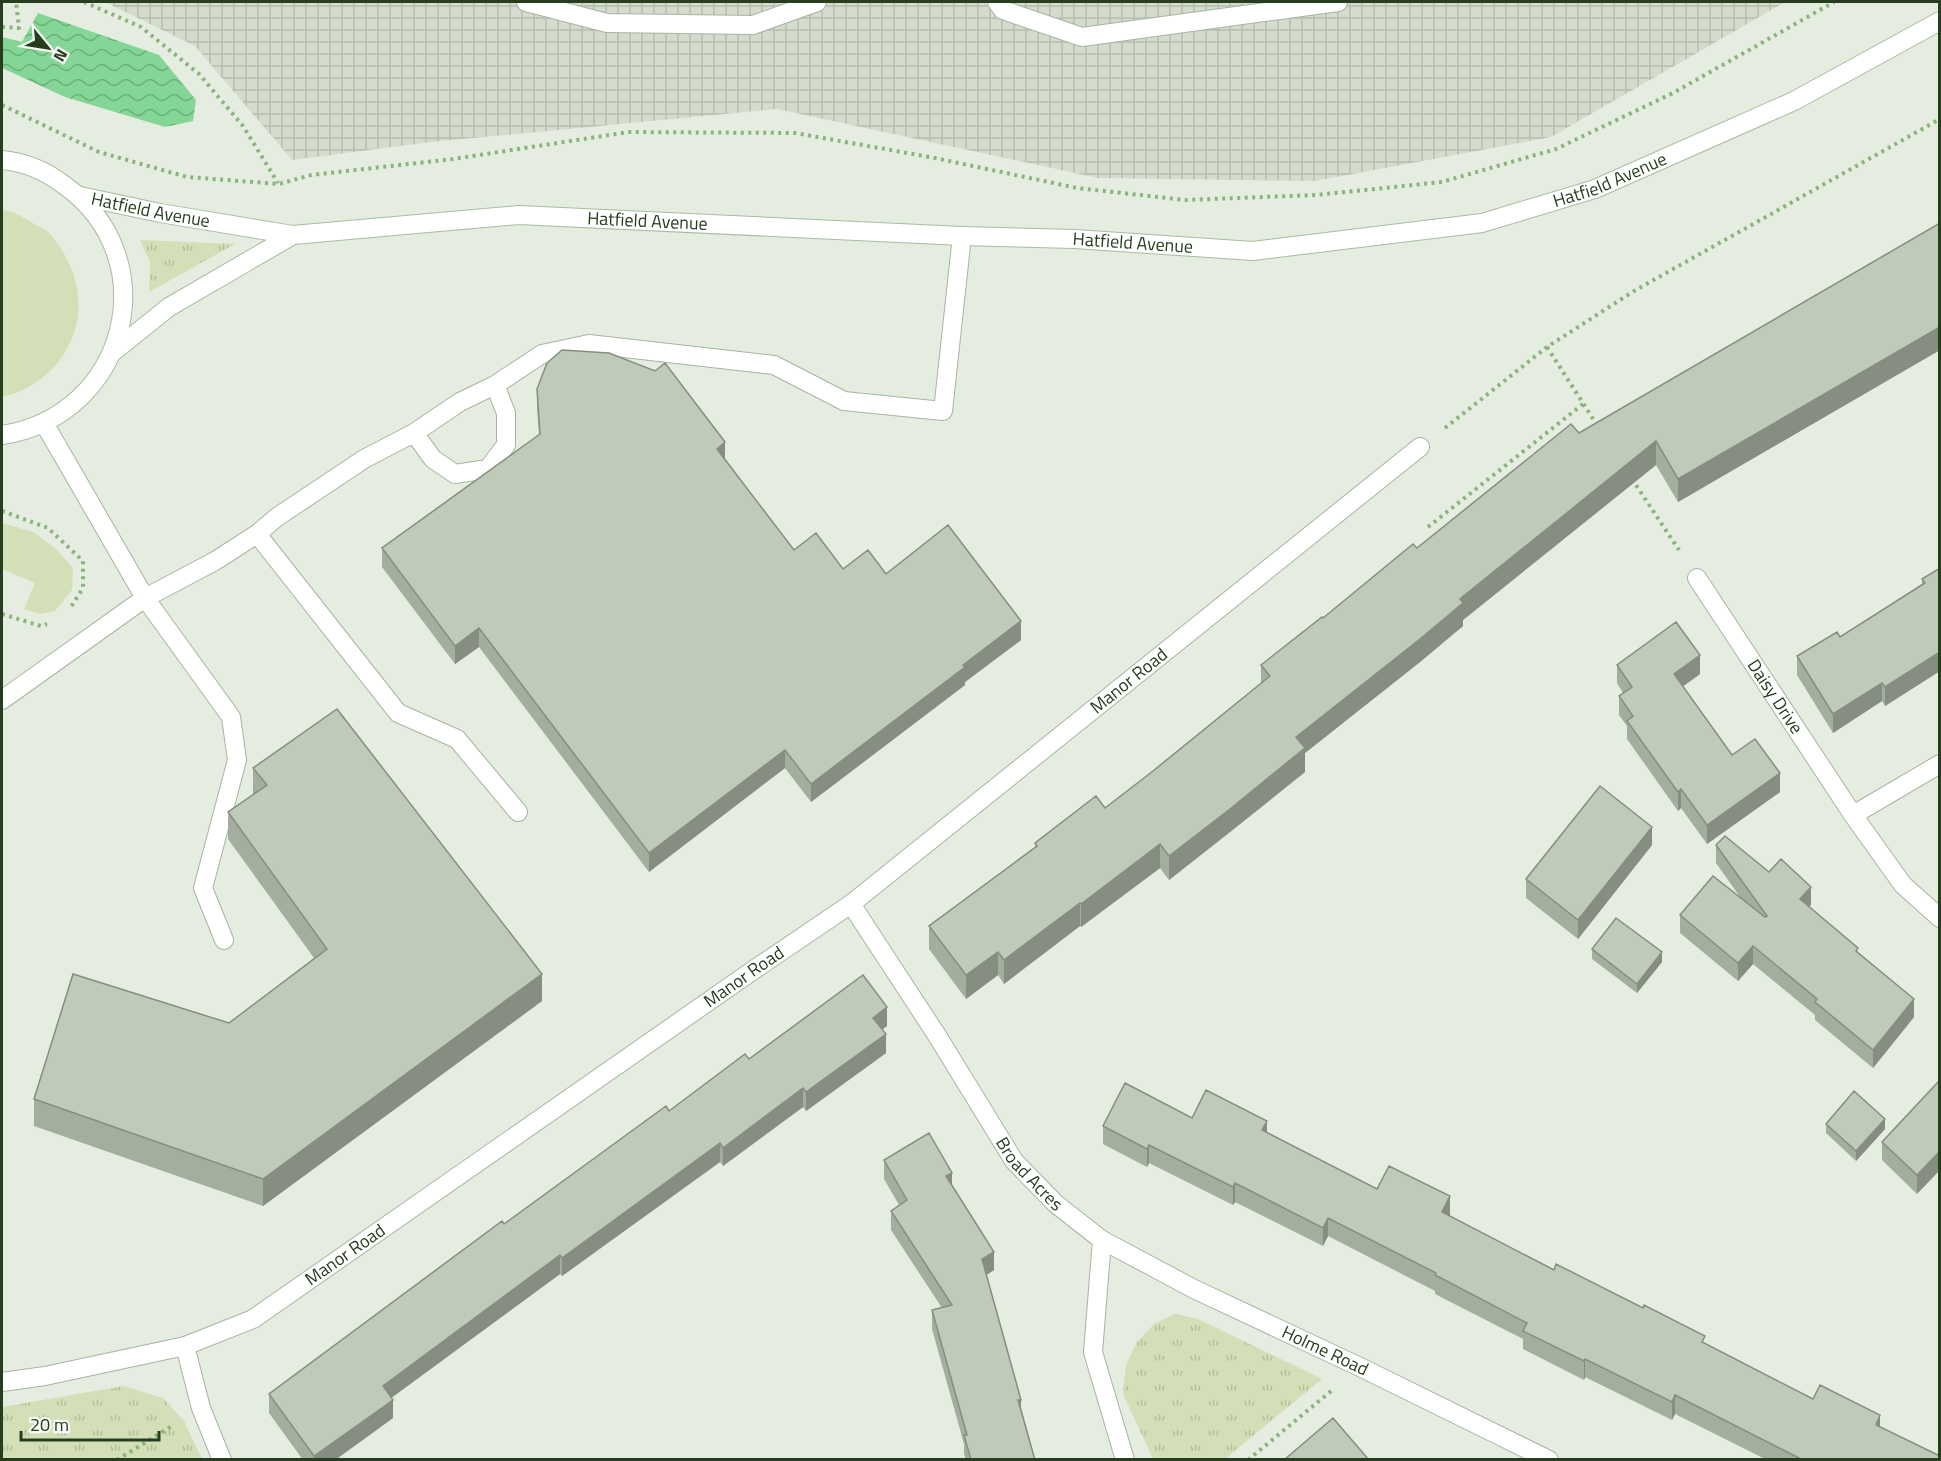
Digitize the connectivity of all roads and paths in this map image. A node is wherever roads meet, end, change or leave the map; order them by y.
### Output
1 (16, 2) edge
2 (84, 2) edge
3 (526, 2) edge
4 (817, 2) edge
5 (997, 2) edge
6 (1338, 2) edge
7 (1834, 2) edge
8 (1936, 21) edge
9 (2, 27) edge
10 (2, 105) edge
11 (1940, 119) edge
12 (2, 160) edge
13 (279, 184) junction
14 (80, 196) junction
15 (293, 235) junction
16 (962, 236) junction
17 (1547, 348) junction
18 (113, 352) junction
19 (495, 385) junction
20 (1583, 404) junction
21 (45, 423) junction
22 (414, 433) junction
23 (1602, 433) edge
24 (2, 435) edge
25 (1420, 447) joint
26 (1628, 472) edge
27 (2, 511) edge
28 (1428, 527) dead end
29 (257, 534) junction
30 (1697, 578) joint
31 (145, 598) junction
32 (2, 614) edge
33 (65, 616) dead end
34 (49, 623) dead end
35 (2, 700) edge
36 (1940, 764) edge
37 (518, 812) dead end
38 (1853, 815) junction
39 (851, 904) junction
40 (1940, 918) edge
41 (224, 940) dead end
42 (1102, 1240) junction
43 (184, 1346) junction
44 (1360, 1367) junction
45 (2, 1382) edge
46 (201, 1408) junction
47 (117, 1460) edge
48 (222, 1460) edge
49 (1125, 1460) edge
50 (1248, 1460) edge
51 (1549, 1460) edge

1 - 9 path
2 - 13 path
3 - 4 street
5 - 6 street
7 - 13 path
8 - 16 street, Hatfield Avenue
10 - 13 path
11 - 17 path
12 - 14 street
14 - 15 street, Hatfield Avenue
14 - 18 street
15 - 16 street, Hatfield Avenue
15 - 18 street, Hatfield Avenue
16 - 19 street
17 - 20 path
17 - 25 path
18 - 21 street
19 - 22 street
19 - 22 street
20 - 23 path
20 - 28 path
21 - 24 street
21 - 31 street
22 - 29 street
25 - 39 street, Manor Road
26 - 30 path
27 - 33 path
29 - 31 street
29 - 37 street
30 - 38 street, Daisy Drive
31 - 35 street
31 - 41 street
32 - 34 path
36 - 38 street
38 - 40 street, Daisy Drive
39 - 42 street, Broad Acres
39 - 43 street, Manor Road
42 - 44 street, Holme Road
42 - 49 street
43 - 45 street, Manor Road
43 - 46 street
44 - 50 path
44 - 51 street, Holme Road
46 - 47 path
46 - 48 street

